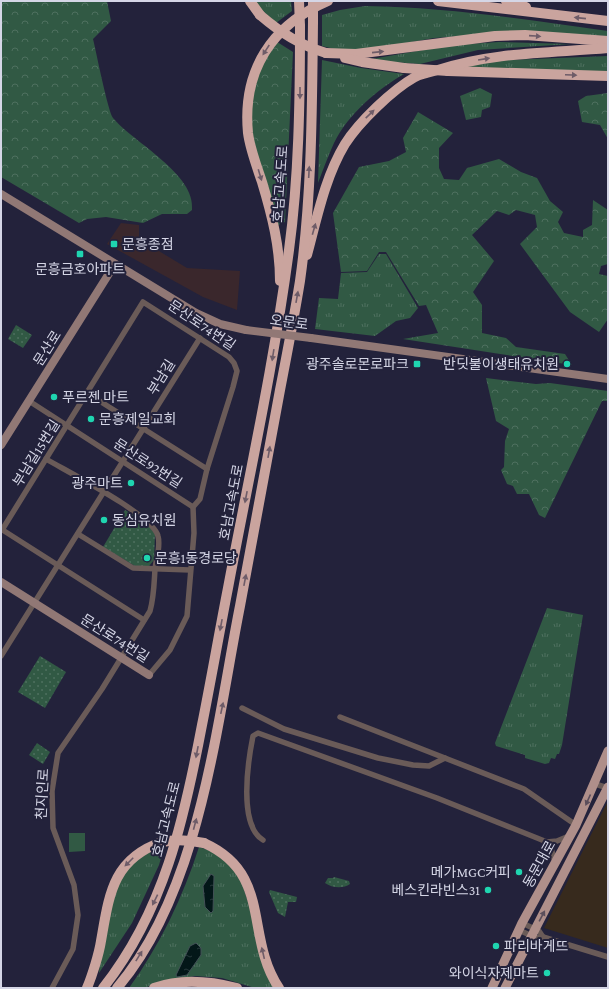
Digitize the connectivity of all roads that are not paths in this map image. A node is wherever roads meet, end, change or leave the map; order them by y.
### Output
1 (250, 1) edge
2 (299, 1) edge
3 (313, 1) edge
4 (328, 1) edge
5 (438, 1) edge
6 (506, 1) edge
7 (552, 15) junction
8 (608, 22) edge
9 (608, 41) edge
10 (608, 48) edge
11 (326, 53) junction
12 (608, 76) edge
13 (1, 194) edge
14 (115, 264) junction
15 (300, 280) junction
16 (143, 302) joint
17 (280, 317) junction
18 (200, 338) junction
19 (608, 379) edge
20 (87, 393) junction
21 (29, 401) junction
22 (67, 426) junction
23 (142, 429) junction
24 (1, 445) edge
25 (46, 459) junction
26 (123, 461) junction
27 (207, 469) junction
28 (103, 493) junction
29 (194, 506) junction
30 (1, 529) edge
31 (78, 534) junction
32 (58, 566) junction
33 (155, 568) junction
34 (190, 570) junction
35 (1, 582) edge
36 (35, 603) junction
37 (144, 620) junction
38 (1, 656) edge
39 (121, 658) junction
40 (149, 675) joint
41 (242, 708) dead end
42 (340, 717) dead end
43 (608, 751) edge
44 (445, 758) junction
45 (595, 784) junction
46 (608, 788) edge
47 (576, 825) junction
48 (571, 835) junction
49 (263, 840) dead end
50 (547, 842) junction
51 (556, 864) junction
52 (520, 926) junction
53 (533, 932) junction
54 (608, 957) edge
55 (52, 988) edge
56 (87, 988) edge
57 (103, 988) edge
58 (117, 988) edge
59 (154, 988) edge
60 (237, 988) edge
61 (280, 988) edge
62 (492, 988) edge
63 (505, 988) edge

1 - 11 highway, bridge
2 -> 17 highway, 호남고속도로, bridge
15 -> 3 highway, 호남고속도로, bridge
4 -> 17 highway
5 - 7 highway
6 - 7 highway
8 -> 7 highway
11 -> 9 highway
15 -> 10 highway
11 -> 12 highway, bridge
13 - 14 main road, 오문로
14 - 19 main road, 오문로, bridge
14 - 21 main road, 문산로
58 -> 15 highway, 호남고속도로
16 - 18 street, 문산로74번길
16 - 20 street, 부남길15번길
17 -> 57 highway, 호남고속도로
18 - 23 street, 부남길
18 - 27 street, 문산로74번길
20 - 22 street, 부남길15번길
20 - 23 street
21 - 22 street, 문산로92번길
21 - 24 main road, 문산로
22 - 25 street, 부남길15번길
22 - 26 street, 문산로92번길
23 - 26 street, 부남길
23 - 27 street
25 - 28 street
25 - 30 street, 부남길15번길
26 - 28 street, 부남길
26 - 29 street, 문산로92번길
27 - 29 street, 문산로74번길
28 - 31 street, 부남길
28 - 33 street, 천지인로
29 - 34 street, 문산로74번길
30 - 32 street, 부남길15번길
31 - 32 street, 부남길
31 - 33 street
32 - 36 street, 부남길
32 - 37 street
33 - 34 street
33 - 37 street, 천지인로
34 - 40 street, 문산로74번길
35 - 36 main road, 문산로74번길
36 - 38 street, 부남길
36 - 39 main road, 문산로74번길
37 - 39 street, 천지인로
39 - 40 main road, 문산로74번길
39 - 55 street, 천지인로
41 - 44 street
42 - 44 street
43 - 45 main road, 동문대로
44 - 47 street
45 - 46 street
45 -> 47 main road, 동문대로
53 -> 46 main road, 동문대로
47 - 48 main road, 동문대로
48 - 50 street
48 - 51 main road, 동문대로
49 - 50 street
50 - 51 street
51 - 52 main road, 동문대로
52 - 53 street
52 - 62 main road, 동문대로
53 - 54 street
53 - 63 main road, 동문대로
61 -> 56 highway, bridge
59 - 60 highway

